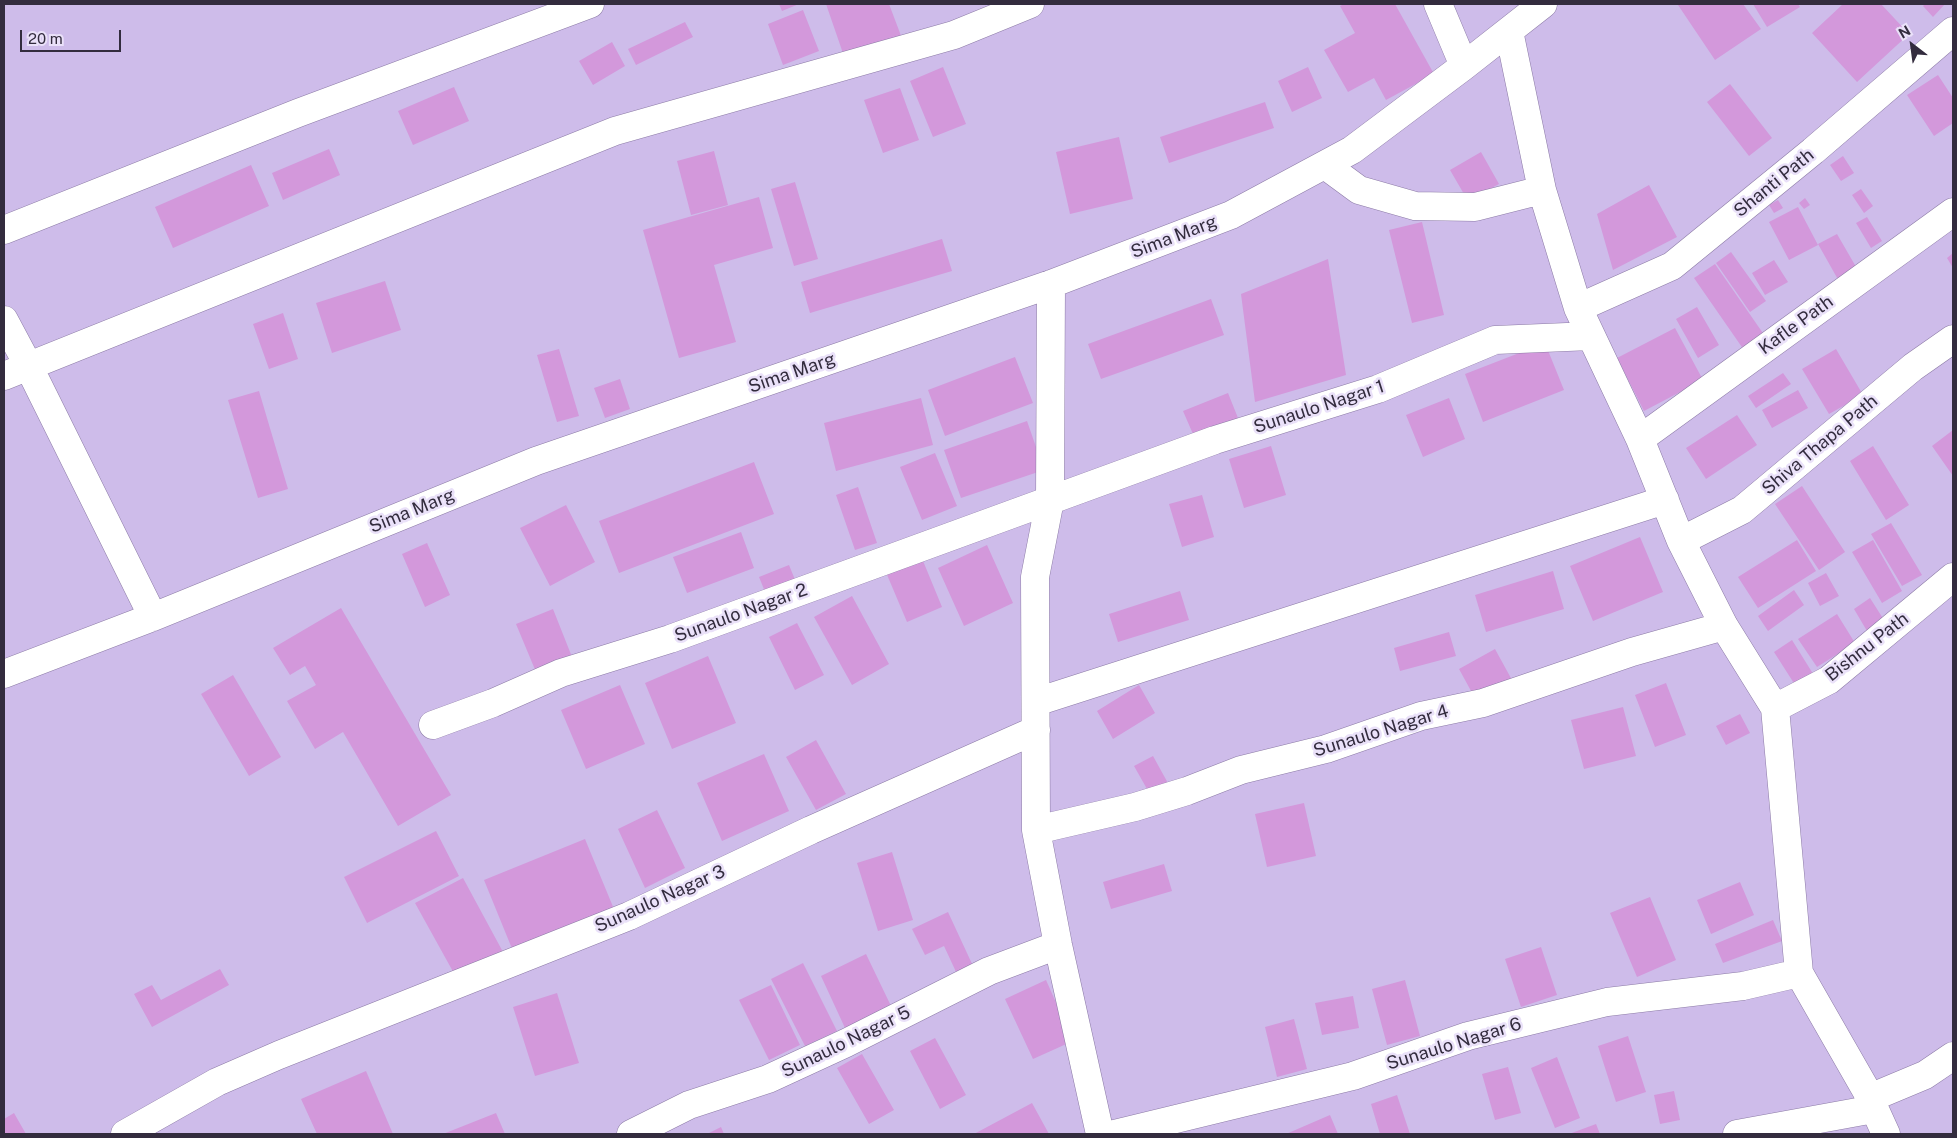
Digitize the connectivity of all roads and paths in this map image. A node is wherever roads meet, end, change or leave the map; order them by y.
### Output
1 (590, 4) edge
2 (1030, 4) edge
3 (1438, 4) edge
4 (1543, 4) edge
5 (1509, 31) junction
6 (1953, 31) edge
7 (1464, 66) junction
8 (1325, 165) junction
9 (1542, 190) junction
10 (1953, 212) edge
11 (4, 230) edge
12 (1051, 284) junction
13 (1578, 308) junction
14 (4, 320) edge
15 (1591, 336) junction
16 (1953, 339) edge
17 (28, 366) junction
18 (4, 376) edge
19 (1640, 439) junction
20 (1050, 500) junction
21 (1665, 500) junction
22 (1681, 541) junction
23 (1953, 577) edge
24 (153, 617) junction
25 (1724, 626) junction
26 (4, 674) edge
27 (1036, 702) junction
28 (1775, 708) junction
29 (433, 725) dead end
30 (1036, 730) junction
31 (1036, 830) junction
32 (1058, 945) junction
33 (1799, 973) junction
34 (1953, 1056) edge
35 (1872, 1103) junction
36 (125, 1134) edge
37 (632, 1134) edge
38 (1100, 1134) edge
39 (1114, 1134) edge
40 (1737, 1134) edge
41 (1886, 1134) edge

1 - 11 street
2 - 17 street
3 - 7 street
4 - 5 street, Sima Marg
5 - 7 street, Sima Marg
5 - 9 street
6 - 13 street, Shanti Path
7 - 8 street, Sima Marg
8 - 9 street
8 - 12 street, Sima Marg
9 - 13 street
10 - 19 street, Kafle Path
12 - 20 street
12 - 24 street, Sima Marg
13 - 15 street
14 - 17 street
15 - 19 street
15 - 20 street, Sunaulo Nagar 1
16 - 22 street, Shiva Thapa Path
17 - 18 street
17 - 24 street
19 - 21 street
20 - 27 street
20 - 29 street, Sunaulo Nagar 2
21 - 22 street
21 - 27 street
22 - 25 street
23 - 28 street, Bishnu Path
24 - 26 street, Sima Marg
25 - 28 street
25 - 31 street, Sunaulo Nagar 4
27 - 30 street
28 - 33 street
30 - 31 street
30 - 36 street, Sunaulo Nagar 3
31 - 32 street
32 - 37 street, Sunaulo Nagar 5
32 - 38 street
33 - 35 street
33 - 39 street, Sunaulo Nagar 6
34 - 35 street
35 - 40 street
35 - 41 street

